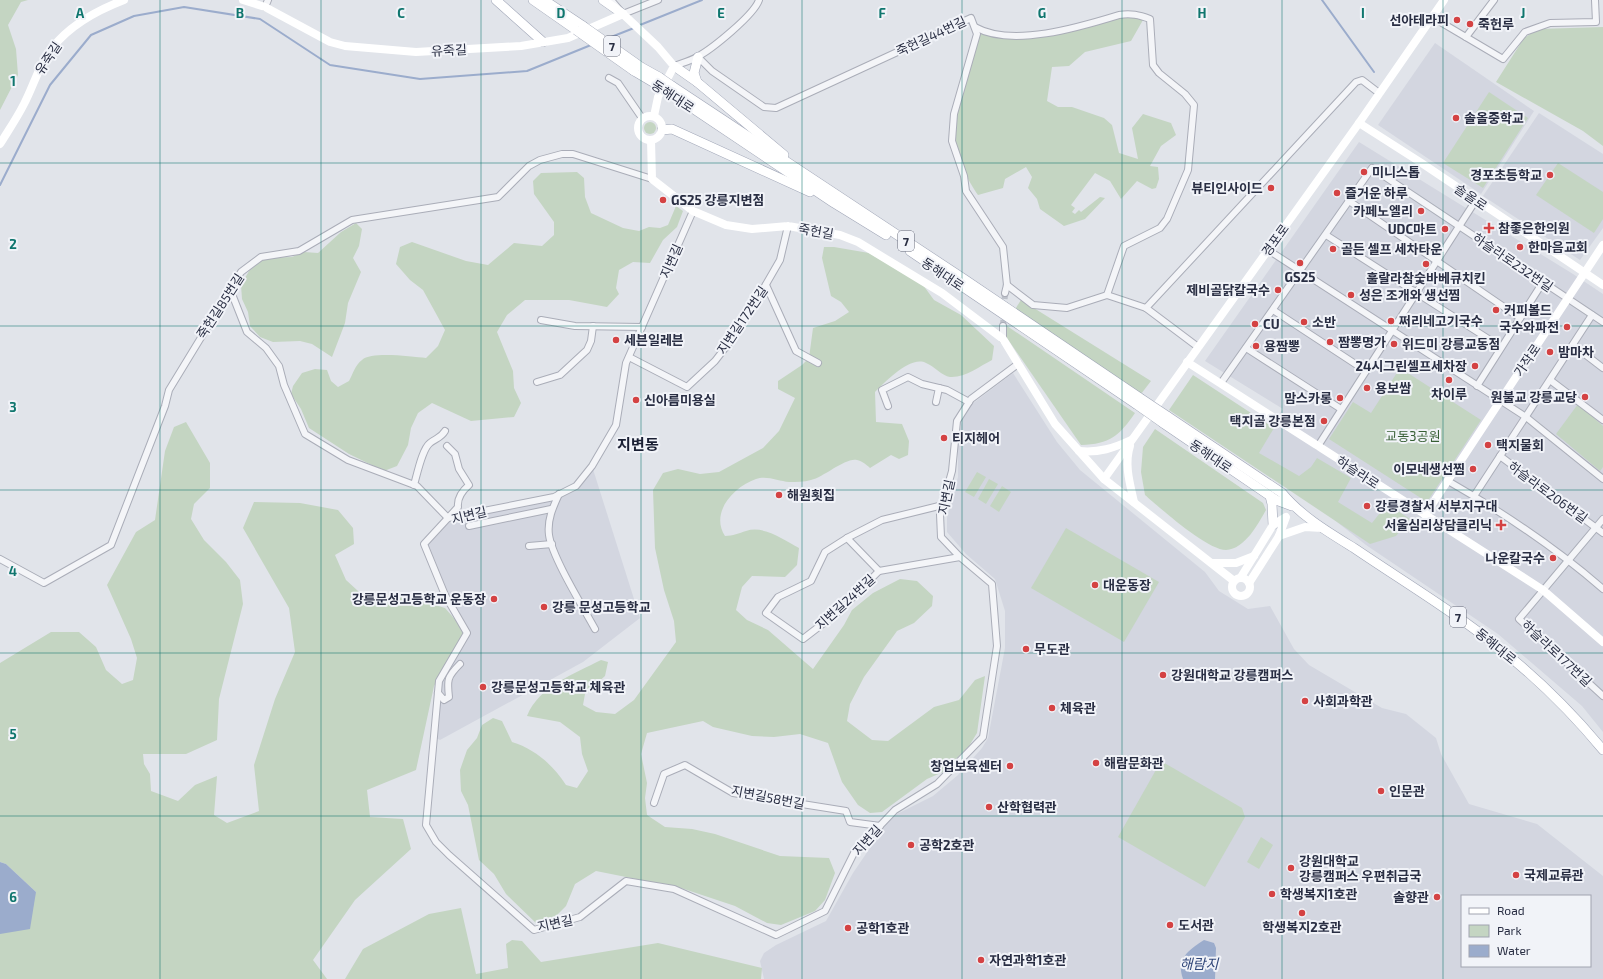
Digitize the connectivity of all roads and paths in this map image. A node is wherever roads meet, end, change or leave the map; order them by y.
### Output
1 (124, 0) edge
2 (243, 0) edge
3 (496, 0) edge
4 (533, 0) edge
5 (544, 0) edge
6 (603, 0) edge
7 (611, 0) edge
8 (658, 0) edge
9 (759, 0) edge
10 (1444, 0) edge
11 (1494, 0) edge
12 (1595, 0) edge
13 (267, 3) edge
14 (623, 14) junction
15 (1432, 17) junction
16 (974, 27) junction
17 (580, 28) junction
18 (1466, 37) junction
19 (543, 42) junction
20 (698, 57) junction
21 (674, 66) junction
22 (609, 78) dead end
23 (697, 82) junction
24 (671, 90) junction
25 (1379, 92) junction
26 (654, 116) junction
27 (642, 118) junction
28 (1358, 123) junction
29 (662, 130) junction
30 (651, 140) junction
31 (0, 144) edge
32 (809, 178) junction
33 (652, 179) junction
34 (1476, 200) junction
35 (1350, 201) junction
36 (834, 203) junction
37 (693, 212) junction
38 (788, 226) junction
39 (1459, 226) junction
40 (1326, 235) junction
41 (1603, 246) edge
42 (1268, 250) junction
43 (1436, 260) junction
44 (1300, 271) junction
45 (1585, 272) junction
46 (1543, 282) junction
47 (766, 285) junction
48 (1007, 285) junction
49 (1603, 285) edge
50 (230, 289) junction
51 (1005, 293) tunnel mouth
52 (1416, 293) junction
53 (1107, 295) junction
54 (1568, 299) junction
55 (1146, 308) junction
56 (1273, 310) junction
57 (1592, 315) junction
58 (1520, 318) junction
59 (541, 320) dead end
60 (1603, 322) edge
61 (593, 326) junction
62 (1003, 326) tunnel mouth
63 (642, 327) junction
64 (1392, 330) junction
65 (1003, 340) junction
66 (1572, 346) junction
67 (1198, 347) junction
68 (1246, 348) junction
69 (1501, 348) junction
70 (629, 357) junction
71 (1187, 362) junction
72 (818, 363) dead end
73 (1018, 364) junction
74 (1603, 368) edge
75 (1366, 371) junction
76 (1550, 380) junction
77 (537, 382) dead end
78 (1221, 383) junction
79 (1477, 386) junction
80 (939, 388) junction
81 (1138, 401) junction
82 (936, 402) dead end
83 (969, 402) junction
84 (1500, 402) junction
85 (888, 406) dead end
86 (1342, 409) junction
87 (1526, 417) junction
88 (1165, 419) junction
89 (1603, 420) edge
90 (445, 431) dead end
91 (1132, 440) junction
92 (447, 446) dead end
93 (1318, 446) junction
94 (1079, 450) junction
95 (1500, 456) junction
96 (1104, 478) junction
97 (1603, 479) edge
98 (1448, 481) junction
99 (414, 485) junction
100 (559, 494) junction
101 (1270, 496) junction
102 (1474, 496) junction
103 (1134, 502) junction
104 (943, 505) junction
105 (1293, 507) junction
106 (551, 509) junction
107 (1425, 515) junction
108 (1286, 517) junction
109 (448, 518) junction
110 (1603, 519) edge
111 (1273, 525) junction
112 (469, 526) dead end
113 (1596, 527) junction
114 (1323, 529) junction
115 (1603, 533) edge
116 (1279, 536) junction
117 (847, 538) junction
118 (552, 544) junction
119 (529, 546) dead end
120 (1254, 556) junction
121 (960, 557) junction
122 (0, 559) edge
123 (1569, 560) junction
124 (1213, 563) junction
125 (879, 571) junction
126 (1237, 579) junction
127 (1249, 583) junction
128 (1603, 589) edge
129 (1543, 590) junction
130 (595, 628) dead end
131 (1603, 642) edge
132 (460, 664) dead end
133 (438, 693) junction
134 (1603, 696) edge
135 (1603, 750) edge
136 (654, 803) dead end
137 (880, 826) junction

1 - 31 street, 유죽길
2 - 13 street, 유죽길
3 - 19 main road
4 - 17 main road, 동해대로 / 7
5 - 17 main road, 동해대로 / 7
6 - 14 main road
7 - 14 street
8 - 14 street, 유죽길
9 - 20 street
10 - 15 street, 경포로
11 - 18 street
12 - 18 street
13 - 19 street, 유죽길
14 - 19 street, 유죽길
14 - 21 street
15 - 18 street
15 - 25 street, 경포로
16 - 20 street, 죽헌길44번길
16 - 48 street, 죽헌길44번길
16 - 53 street
17 - 24 main road, 동해대로 / 7, bridge
20 - 21 street
20 - 23 main road
21 - 23 main road
21 - 26 street
22 - 27 street
23 - 32 main road
24 - 32 main road, 동해대로 / 7
24 - 36 main road, 동해대로 / 7
25 - 28 street, 경포로
25 - 55 street
26 - 27 street
26 - 29 street
27 - 30 street
28 - 34 street, 솔올로
28 - 42 street, 경포로
29 - 30 street
29 - 36 main road
30 - 33 street
32 - 81 main road, 동해대로 / 7
33 - 37 street, 죽헌길
33 - 50 street, 죽헌길85번길
34 - 39 street, 하슬라로232번길
34 - 45 street, 솔올로
35 - 39 street, 하슬라로232번길
35 - 40 street
35 - 43 street
36 - 81 main road, 동해대로 / 7
37 - 38 street, 죽헌길
37 - 63 street, 지변길
38 - 47 street, 지변길172번길
38 - 65 street, 죽헌길
39 - 43 street, 하슬라로232번길
39 - 46 street, 하슬라로232번길
40 - 44 street
40 - 52 street
41 - 45 street, 가작로
42 - 44 street
42 - 67 street, 경포로
43 - 52 street, 하슬라로232번길
43 - 58 street
44 - 56 street
44 - 64 street
45 - 49 street, 솔올로
45 - 54 street, 가작로
46 - 54 street, 하슬라로232번길
46 - 58 street
47 - 70 street, 지변길172번길
47 - 72 street
48 - 51 street, 죽헌길44번길
48 - 53 street
50 - 99 street
50 - 122 street, 죽헌길85번길
52 - 64 street, 하슬라로232번길
52 - 69 street
53 - 55 street
54 - 57 street
54 - 84 street, 가작로
55 - 67 street
56 - 68 street
56 - 75 street
57 - 60 street
57 - 66 street
58 - 69 street
59 - 61 street
61 - 63 street
61 - 77 street
62 - 65 street
63 - 70 street, 지변길
64 - 75 street, 하슬라로232번길
64 - 79 street
65 - 73 street
66 - 74 street
66 - 76 street
67 - 71 street, 경포로
68 - 78 street
68 - 86 street
69 - 79 street
70 - 100 street, 지변길
71 - 78 street, 하슬라로
71 - 91 street, 경포로
73 - 83 street, 지변길
73 - 94 street
75 - 86 street, 하슬라로232번길
76 - 87 street
76 - 89 street
78 - 93 street, 하슬라로
79 - 84 street
80 - 82 street
80 - 83 street
80 - 85 street
81 - 88 main road, 동해대로 / 7, bridge
83 - 104 street, 지변길
84 - 87 street
84 - 98 street, 가작로
86 - 93 street, 하슬라로232번길
87 - 95 street
87 - 97 street
88 - 101 main road, 동해대로 / 7
88 - 105 main road, 동해대로 / 7
90 - 99 street
91 - 94 street
91 - 96 street, 경포로
91 - 103 street
92 - 109 street
93 - 107 street, 하슬라로
94 - 96 street
95 - 102 street
95 - 113 street, 하슬라로206번길
96 - 103 street
98 - 102 street
98 - 107 street, 가작로
99 - 109 street
100 - 106 street
100 - 109 street, 지변길
101 - 105 main road, 동해대로 / 7
101 - 111 main road
102 - 123 street
103 - 124 street
104 - 117 street
104 - 121 street, 지변길
105 - 108 street
105 - 114 main road, 동해대로 / 7
106 - 112 street
106 - 118 street
107 - 129 street, 하슬라로
108 - 111 street
108 - 116 street
109 - 133 street, 지변길
110 - 113 street, 하슬라로206번길
111 - 120 street
113 - 115 street, 하슬라로206번길
113 - 123 street, 하슬라로206번길
114 - 116 street
114 - 135 main road, 동해대로 / 7
116 - 127 street
117 - 125 street
117 - 125 street, 지변길24번길
118 - 119 street
118 - 130 street
120 - 124 street
120 - 126 street
121 - 125 street, 지변길24번길
121 - 137 street, 지변길
123 - 128 street
123 - 129 street, 하슬라로206번길
124 - 126 street
126 - 127 street
126 - 127 street
129 - 131 street, 하슬라로
129 - 134 street, 하슬라로177번길
132 - 133 street
133 - 137 street, 지변길
136 - 137 street, 지변길58번길

